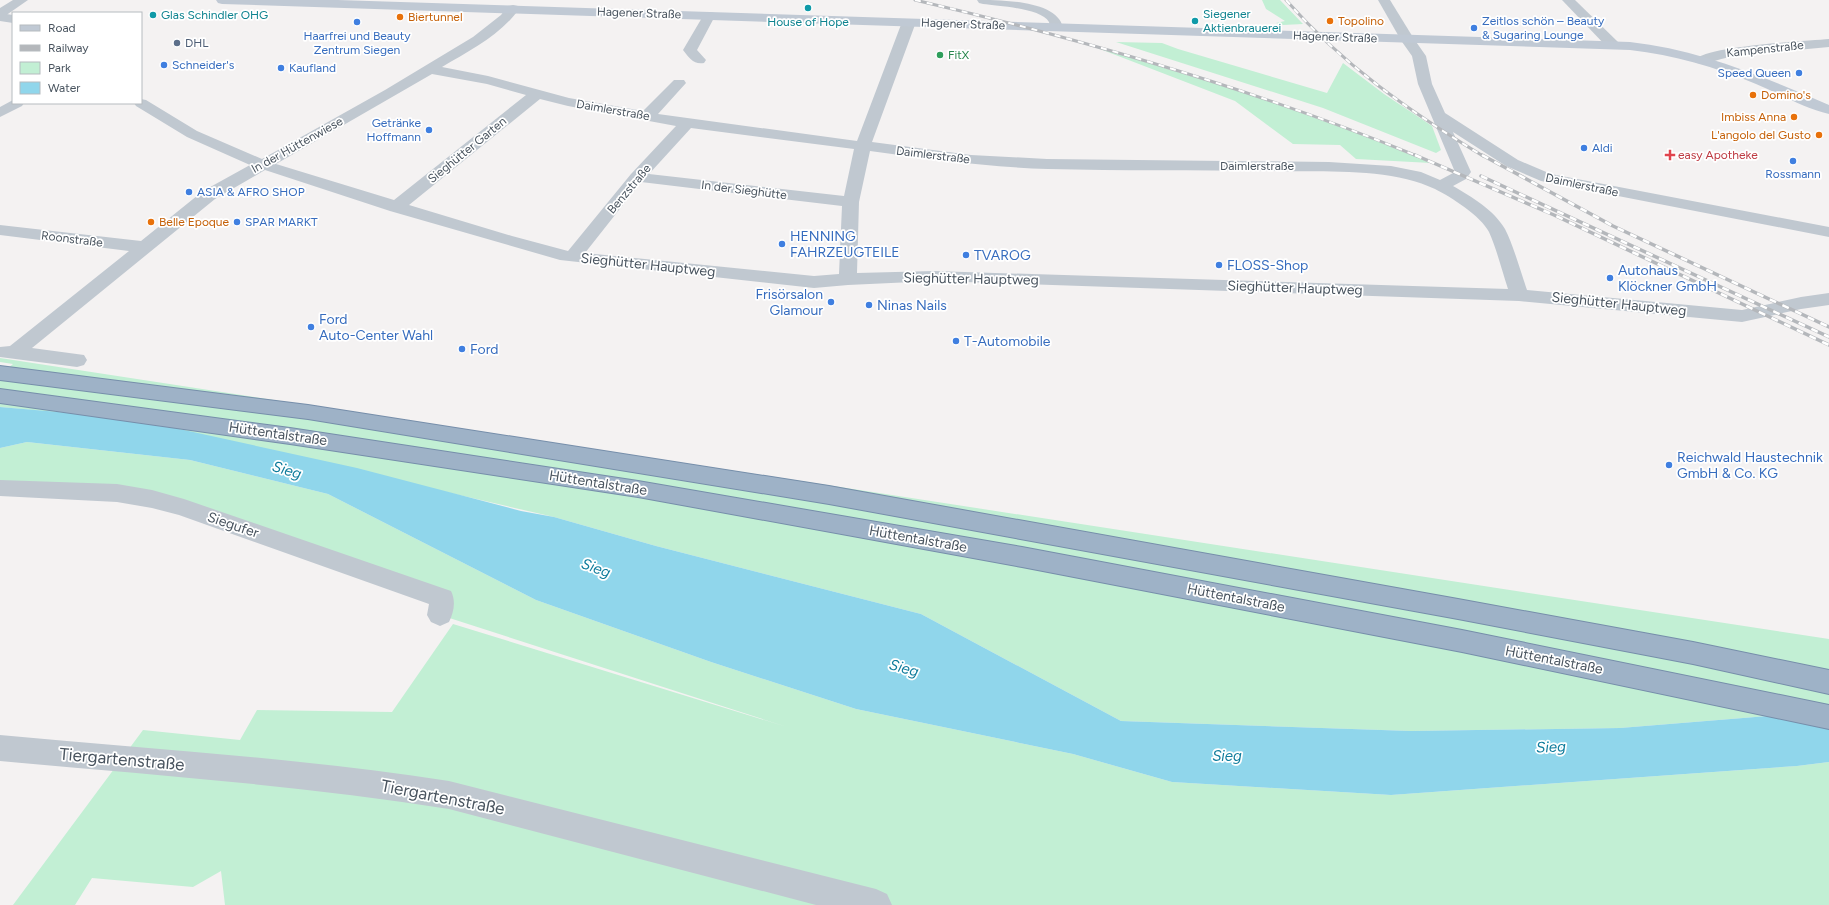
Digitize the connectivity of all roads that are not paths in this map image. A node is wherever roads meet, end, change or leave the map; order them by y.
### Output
1 (22, 0) edge
2 (222, 0) edge
3 (983, 0) edge
4 (1384, 0) edge
5 (1568, 0) edge
6 (513, 9) junction
7 (0, 13) edge
8 (0, 16) edge
9 (709, 16) junction
10 (12, 18) edge
11 (908, 22) junction
12 (1056, 28) junction
13 (1407, 39) junction
14 (1829, 43) edge
15 (1613, 45) junction
16 (699, 60) dead end
17 (1702, 60) junction
18 (431, 69) junction
19 (679, 83) dead end
20 (538, 93) junction
21 (15, 104) edge
22 (142, 104) edge
23 (1829, 110) edge
24 (0, 113) edge
25 (1438, 115) junction
26 (647, 116) junction
27 (687, 123) junction
28 (863, 146) junction
29 (261, 164) junction
30 (637, 177) junction
31 (1440, 186) junction
32 (851, 202) junction
33 (396, 207) junction
34 (0, 230) edge
35 (1829, 232) edge
36 (143, 247) junction
37 (572, 257) junction
38 (848, 279) junction
39 (1519, 295) junction
40 (1829, 299) edge
41 (7, 352) edge
42 (77, 360) dead end
43 (0, 373) edge
44 (0, 396) edge
45 (0, 488) edge
46 (440, 615) dead end
47 (1829, 682) edge
48 (1829, 717) edge
49 (0, 748) edge
50 (876, 905) edge

1 - 7 street
2 - 6 main road, Hagener Straße
3 - 12 street
4 - 13 street
5 - 15 street
6 - 9 main road, Hagener Straße
6 - 18 street, In der Hüttenwiese
8 - 10 street
9 - 11 main road, Hagener Straße
9 - 16 street
11 - 12 main road, Hagener Straße
11 - 28 street
12 - 13 main road, Hagener Straße
13 - 15 main road, Hagener Straße
13 - 25 street
14 - 17 street, Kampenstraße
15 - 17 main road, Hagener Straße
17 - 23 main road, Hagener Straße
18 - 20 street, Daimlerstraße
18 - 29 street, In der Hüttenwiese
19 - 26 street
20 - 26 street, Daimlerstraße
20 - 33 street, Sieghütter Garten
21 - 24 street
22 - 29 street, Sieghütter Hauptweg
25 - 31 street
25 - 35 street, Daimlerstraße
26 - 27 street, Daimlerstraße
27 - 28 street, Daimlerstraße
27 - 30 street, Benzstraße
28 - 31 street, Daimlerstraße
28 - 32 street
29 - 33 street, Sieghütter Hauptweg
29 - 36 street, In der Hüttenwiese
30 - 32 street, In der Sieghütte
30 - 37 street, Benzstraße
31 - 39 street, Daimlerstraße
32 - 38 street
33 - 37 street, Sieghütter Hauptweg
34 - 36 street, Roonstraße
36 - 41 street, In der Hüttenwiese
37 - 38 street, Sieghütter Hauptweg
38 - 39 street, Sieghütter Hauptweg
39 - 40 street, Sieghütter Hauptweg
41 - 42 street
43 - 47 highway, Hüttentalstraße
44 - 48 highway, Hüttentalstraße
45 - 46 street, Siegufer
49 - 50 street, Tiergartenstraße

